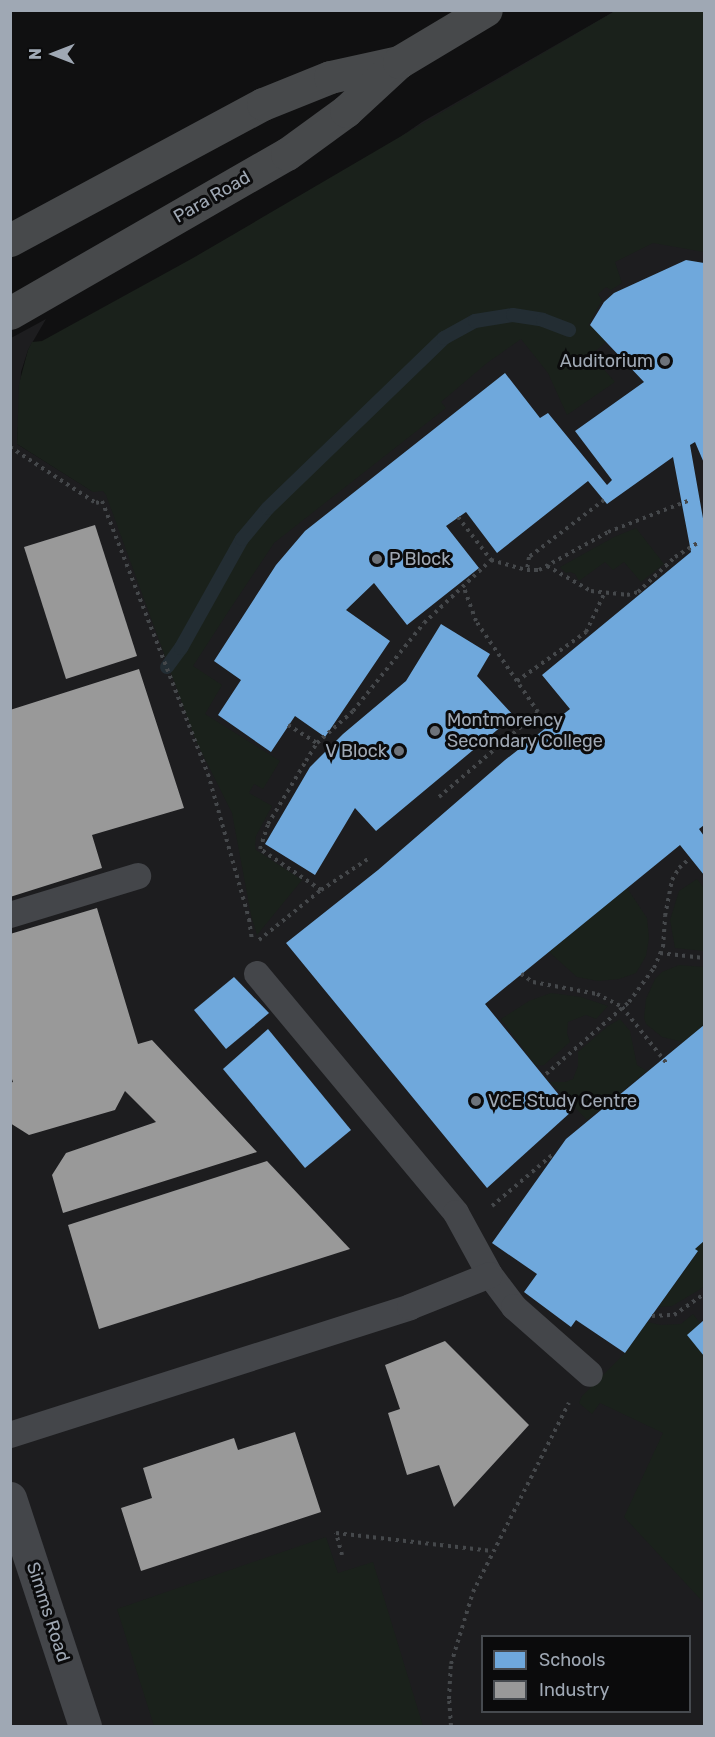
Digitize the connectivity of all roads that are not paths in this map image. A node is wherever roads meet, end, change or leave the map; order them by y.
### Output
1 (486, 10) edge
2 (399, 62) junction
3 (10, 240) edge
4 (10, 313) edge
5 (138, 876) dead end
6 (10, 915) edge
7 (257, 974) dead end
8 (490, 1275) junction
9 (590, 1374) dead end
10 (10, 1435) edge
11 (10, 1498) edge
12 (85, 1726) edge

1 - 2 main road, Para Road
2 - 3 main road, Para Road
2 - 4 main road, Para Road
5 - 6 lane
7 - 8 lane
8 - 9 lane
8 - 10 lane
11 - 12 street, Simms Road

